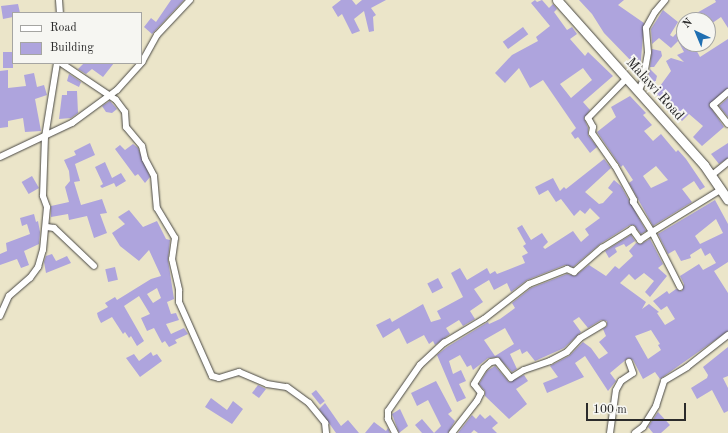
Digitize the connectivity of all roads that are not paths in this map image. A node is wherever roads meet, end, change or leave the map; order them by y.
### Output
1 (59, 0) edge
2 (190, 0) edge
3 (557, 0) edge
4 (665, 0) edge
5 (60, 12) edge
6 (142, 60) edge
7 (57, 64) edge
8 (63, 64) edge
9 (140, 64) edge
10 (627, 78) junction
11 (639, 90) junction
12 (728, 92) edge
13 (110, 94) junction
14 (728, 124) edge
15 (45, 137) junction
16 (0, 157) edge
17 (728, 162) edge
18 (712, 175) junction
19 (722, 189) junction
20 (728, 200) edge
21 (47, 226) junction
22 (652, 232) junction
23 (94, 266) dead end
24 (680, 287) dead end
25 (0, 316) edge
26 (603, 324) dead end
27 (728, 335) edge
28 (629, 362) dead end
29 (326, 433) edge
30 (396, 433) edge
31 (452, 433) edge
32 (610, 433) edge
33 (636, 433) edge

1 - 5 street
2 - 6 street
3 - 10 main road, Malawi Road
4 - 11 street
7 - 15 street
8 - 13 street
9 - 13 street
10 - 11 main road, Malawi Road
10 - 22 street
11 - 18 main road, Malawi Road
12 - 14 street
13 - 15 street
13 - 29 street
15 - 16 street
15 - 21 street
17 - 18 street
18 - 19 main road, Malawi Road
19 - 20 main road, Malawi Road
19 - 22 street
21 - 23 street
21 - 25 street
22 - 24 street
22 - 30 street
26 - 31 street
27 - 33 street
28 - 32 street

